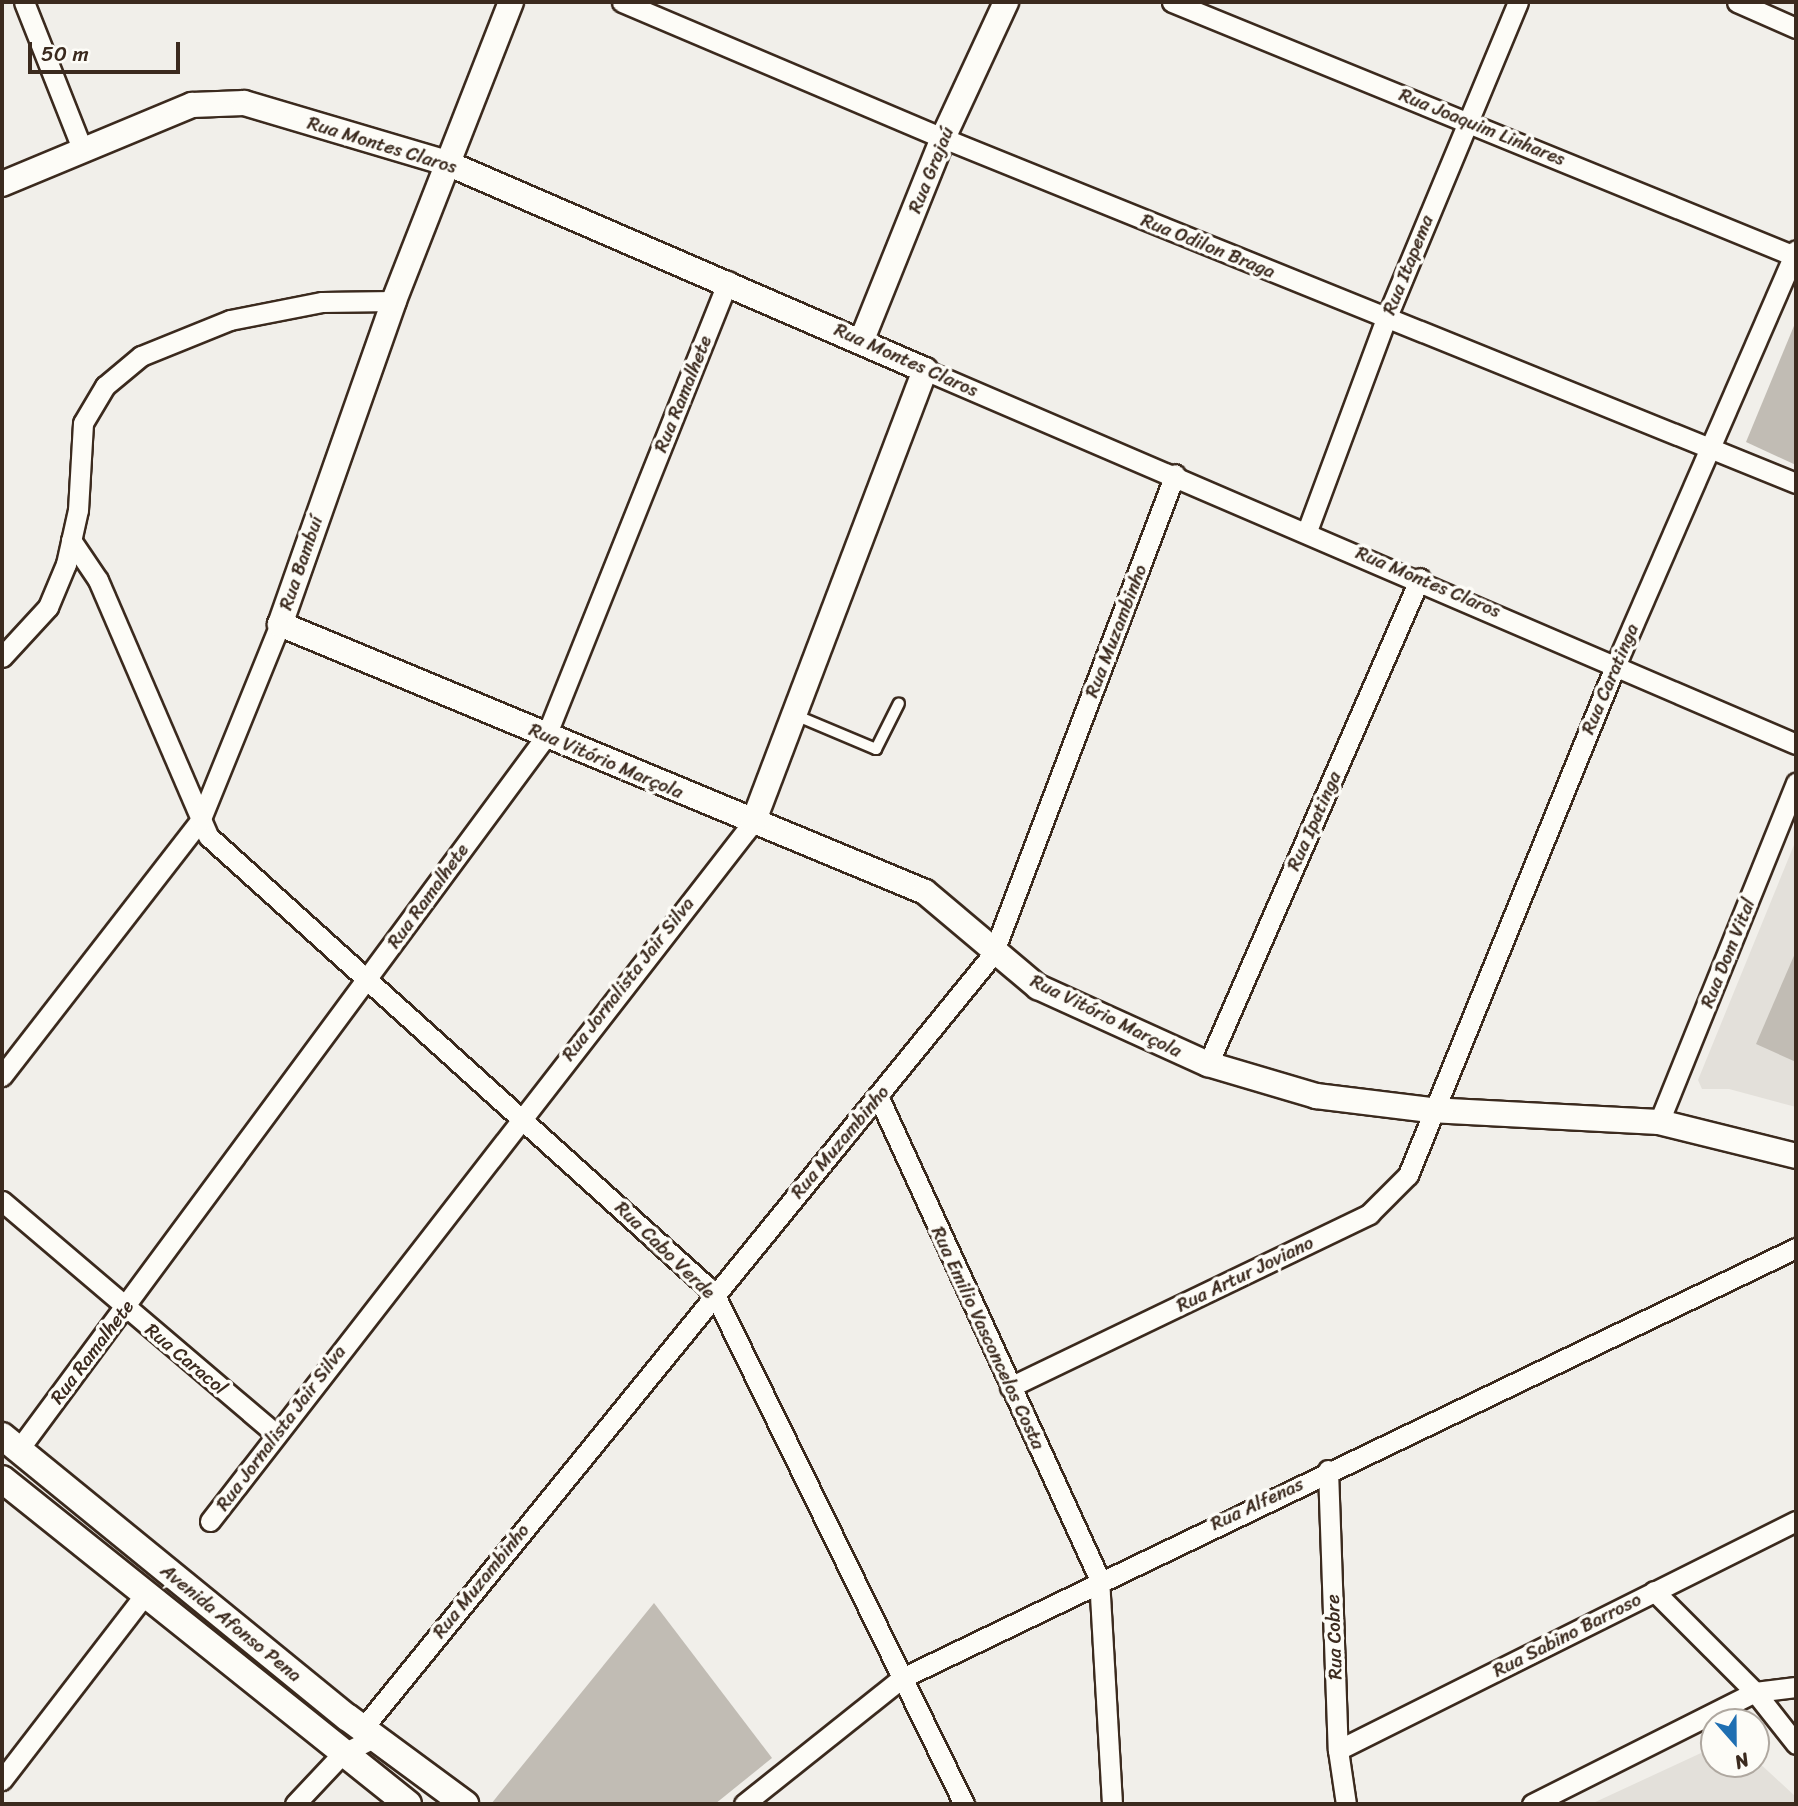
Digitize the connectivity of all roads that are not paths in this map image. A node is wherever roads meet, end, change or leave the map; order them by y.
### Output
1 (24, 2) edge
2 (511, 2) edge
3 (622, 2) edge
4 (1006, 2) edge
5 (1172, 2) edge
6 (1518, 2) edge
7 (1737, 2) edge
8 (1796, 28) edge
9 (1466, 120) junction
10 (943, 138) junction
11 (83, 150) junction
12 (447, 163) junction
13 (2, 184) edge
14 (1794, 253) edge
15 (728, 281) junction
16 (394, 301) junction
17 (1386, 319) junction
18 (861, 342) junction
19 (925, 370) junction
20 (1708, 447) junction
21 (1175, 474) junction
22 (1796, 483) edge
23 (1307, 531) junction
24 (71, 540) junction
25 (1420, 578) junction
26 (280, 624) junction
27 (2, 657) edge
28 (1616, 664) junction
29 (899, 703) dead end
30 (794, 715) junction
31 (546, 736) junction
32 (1796, 744) edge
33 (1796, 783) edge
34 (200, 821) junction
35 (753, 822) junction
36 (993, 954) junction
37 (368, 978) junction
38 (1208, 1064) junction
39 (2, 1076) edge
40 (878, 1096) junction
41 (1430, 1110) junction
42 (520, 1116) junction
43 (1660, 1122) junction
44 (1796, 1156) edge
45 (2, 1201) edge
46 (1796, 1248) edge
47 (714, 1293) junction
48 (125, 1308) junction
49 (1010, 1387) junction
50 (276, 1434) junction
51 (10, 1443) edge
52 (1328, 1470) junction
53 (2, 1479) edge
54 (210, 1521) dead end
55 (1796, 1521) edge
56 (1100, 1578) junction
57 (1654, 1591) junction
58 (145, 1594) junction
59 (902, 1678) junction
60 (1796, 1687) edge
61 (1755, 1692) junction
62 (368, 1733) junction
63 (1796, 1744) edge
64 (1338, 1750) junction
65 (342, 1754) junction
66 (2, 1780) edge
67 (295, 1804) edge
68 (408, 1804) edge
69 (465, 1804) edge
70 (744, 1804) edge
71 (964, 1804) edge
72 (1112, 1804) edge
73 (1346, 1804) edge
74 (1532, 1804) edge

1 - 11 street
2 - 12 street, Rua Bambuí
3 - 10 street, Rua Odilon Braga
4 - 10 street, Rua Grajaú
5 - 9 street, Rua Joaquim Linhares
6 - 9 street, Rua Itapema
7 - 8 street
9 - 14 street, Rua Joaquim Linhares
9 - 17 street, Rua Itapema
10 - 17 street, Rua Odilon Braga
10 - 18 street, Rua Grajaú
11 - 12 street, Rua Montes Claros
11 - 13 street, Rua Montes Claros
12 - 15 street, Rua Montes Claros
12 - 16 street, Rua Bambuí
14 - 20 street, Rua Caratinga
15 - 18 street, Rua Montes Claros
15 - 31 street, Rua Ramalhete
16 - 24 street
16 - 26 street, Rua Bambuí
17 - 20 street, Rua Odilon Braga
17 - 23 street, Rua Itapema
18 - 19 street, Rua Montes Claros
19 - 21 street, Rua Montes Claros
19 - 30 street, Rua Jornalista Jair Silva
20 - 22 street, Rua Odilon Braga
20 - 28 street, Rua Caratinga
21 - 23 street, Rua Montes Claros
21 - 36 street, Rua Muzambinho
23 - 25 street, Rua Montes Claros
24 - 27 street
24 - 34 street, Rua Cabo Verde
25 - 28 street, Rua Montes Claros
25 - 38 street, Rua Ipatinga
26 - 31 street, Rua Vitório Marçola
26 - 34 street, Rua Bambuí
28 - 32 street, Rua Montes Claros
28 - 41 street, Rua Caratinga
29 - 30 lane
30 - 35 street, Rua Jornalista Jair Silva
31 - 35 street, Rua Vitório Marçola
31 - 37 street, Rua Ramalhete
33 - 43 street, Rua Dom Vital
34 - 37 street, Rua Cabo Verde
34 - 39 street, Rua Bambuí
35 - 36 street, Rua Vitório Marçola
35 - 42 street, Rua Jornalista Jair Silva
36 - 38 street, Rua Vitório Marçola
36 - 40 street, Rua Muzambinho
37 - 42 street, Rua Cabo Verde
37 - 48 street, Rua Ramalhete
38 - 41 street, Rua Vitório Marçola
40 - 47 street, Rua Muzambinho
40 - 49 street, Rua Emilio Vasconcelos Costa
41 - 43 street, Rua Vitório Marçola
41 - 49 street, Rua Artur Joviano
42 - 47 street, Rua Cabo Verde
42 - 50 street, Rua Jornalista Jair Silva
43 - 44 street, Rua Vitório Marçola
45 - 48 street, Rua Caracol
46 - 52 street, Rua Alfenas
47 - 59 street, Rua Cabo Verde
47 - 62 street, Rua Muzambinho
48 - 50 street, Rua Caracol
48 - 51 street, Rua Ramalhete
49 - 56 street, Rua Emilio Vasconcelos Costa
50 - 54 street, Rua Jornalista Jair Silva
51 - 62 main road, Avenida Afonso Pena
52 - 56 street, Rua Alfenas
52 - 64 street, Rua Cobre
53 - 58 main road, Avenida Afonso Pena
55 - 57 street, Rua Sabino Barroso
56 - 59 street, Rua Alfenas
56 - 72 street
57 - 61 street
57 - 64 street, Rua Sabino Barroso
58 - 65 main road, Avenida Afonso Pena
58 - 66 street
59 - 70 street, Rua Alfenas
59 - 71 street, Rua Cabo Verde
60 - 61 street
61 - 63 street
61 - 74 street
62 - 65 street, Rua Muzambinho
62 - 69 main road, Avenida Afonso Pena
64 - 73 street, Rua Cobre
65 - 67 street, Rua Muzambinho
65 - 68 main road, Avenida Afonso Pena

